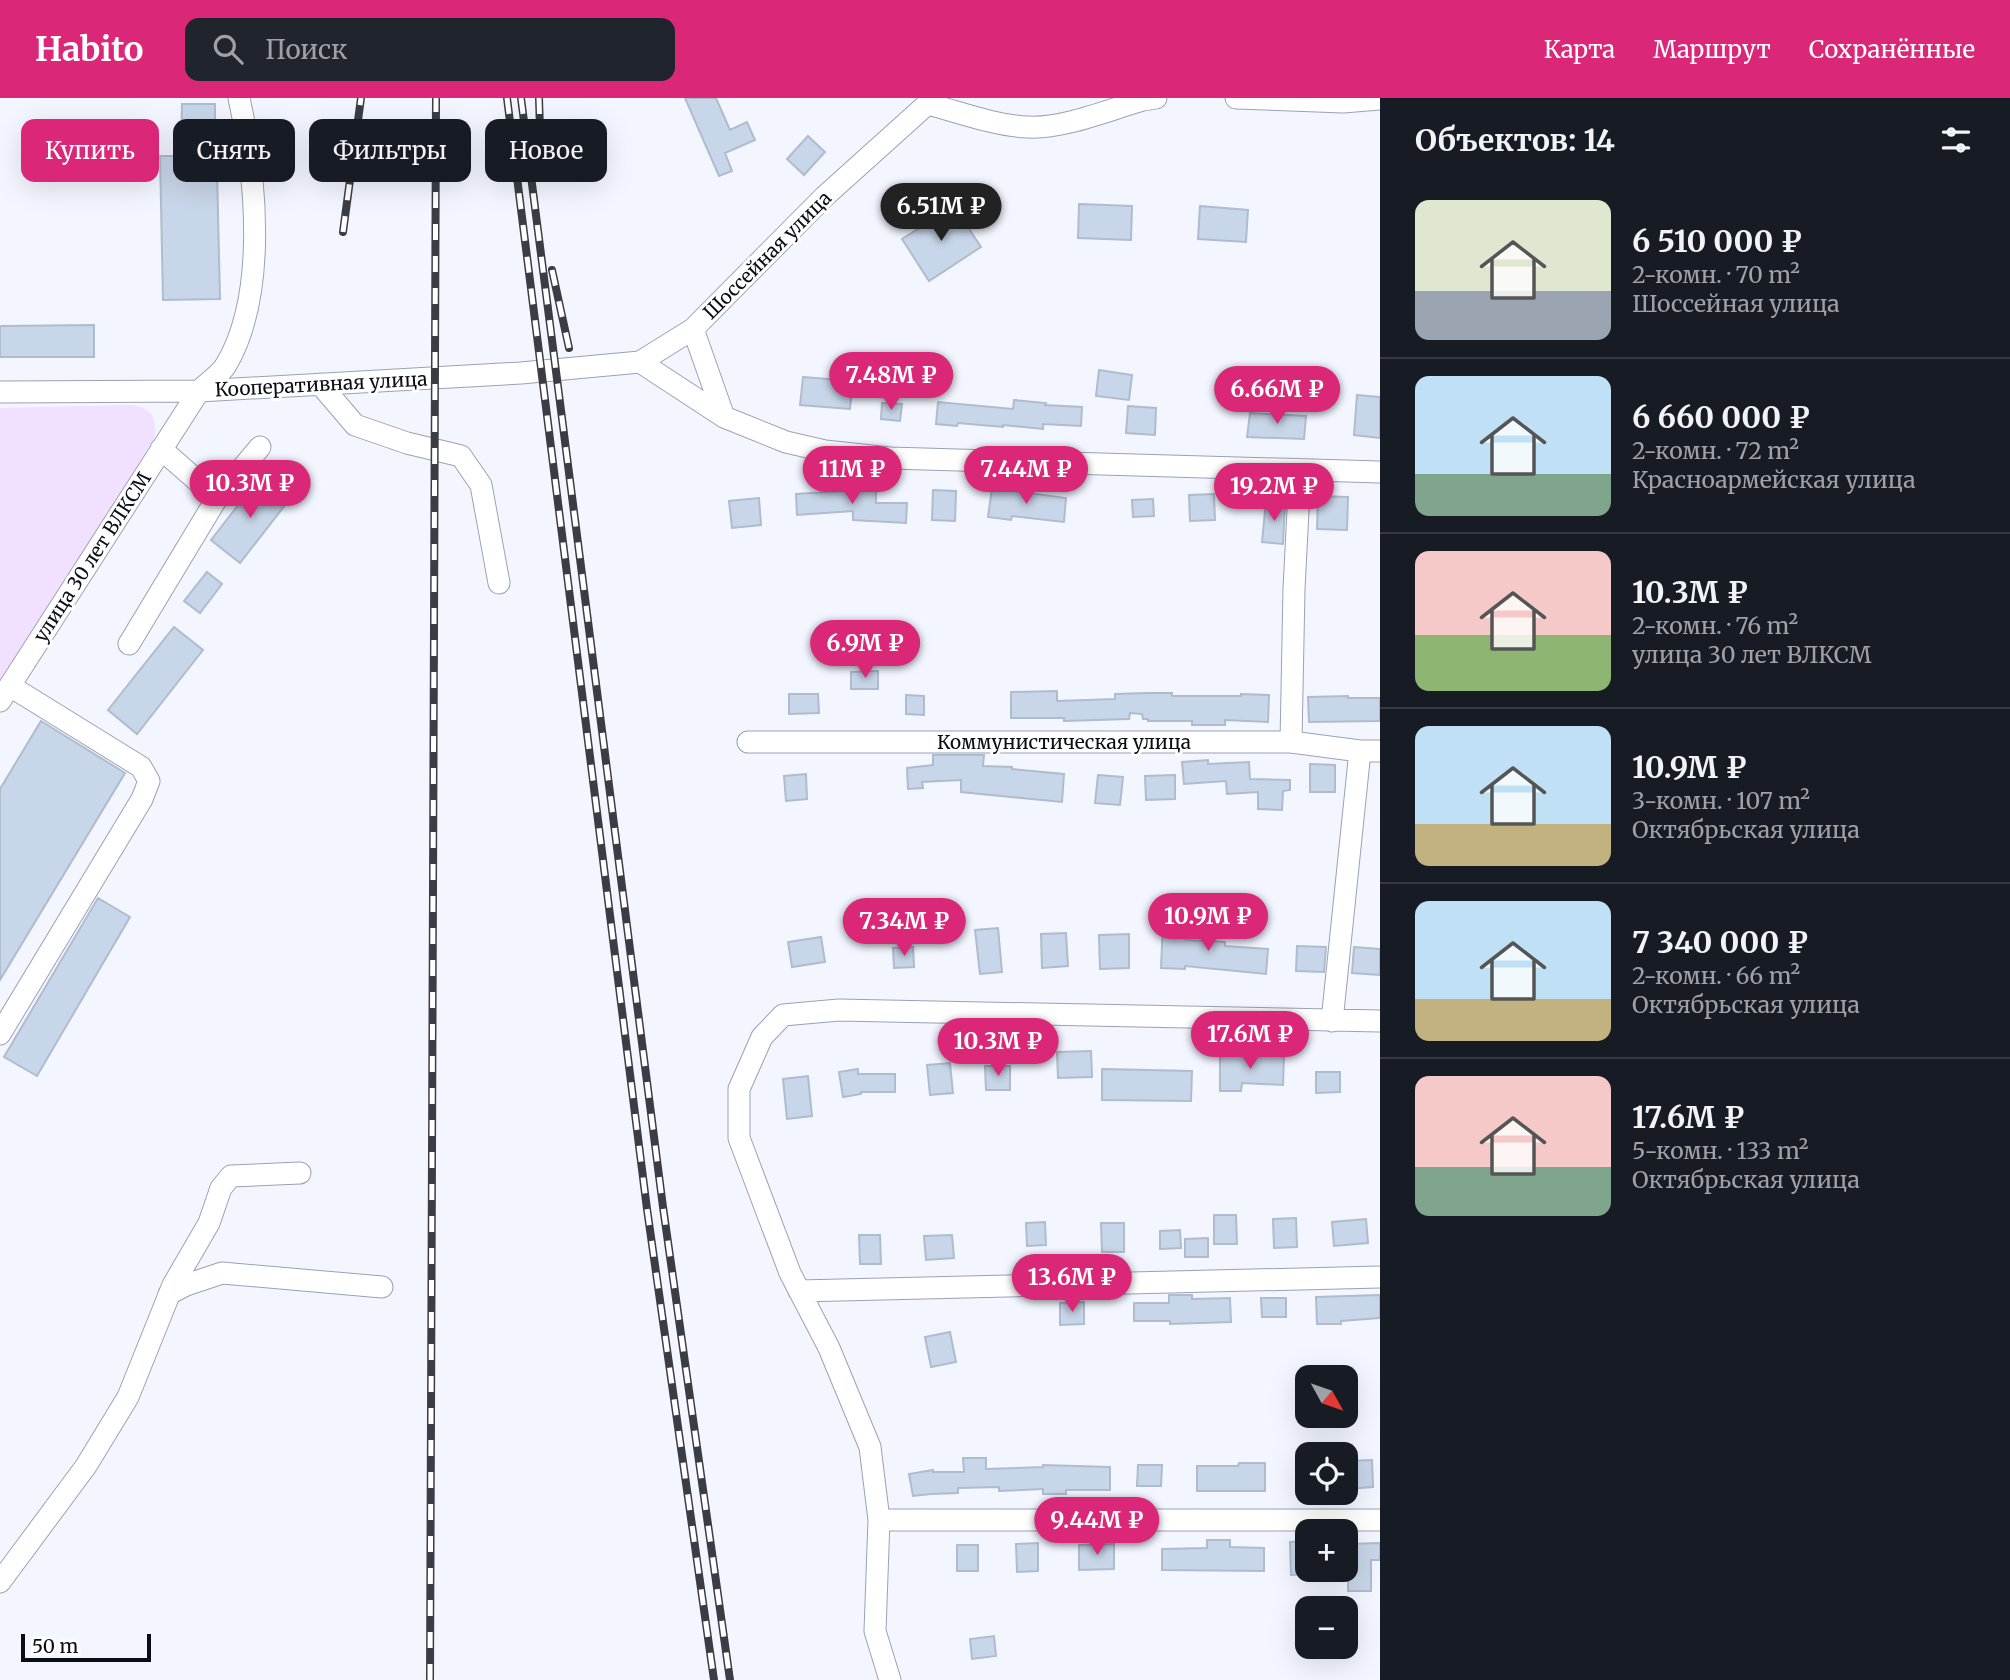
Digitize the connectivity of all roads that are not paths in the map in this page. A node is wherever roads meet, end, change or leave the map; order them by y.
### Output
1 (239, 98) edge
2 (1156, 98) edge
3 (1236, 98) edge
4 (1380, 99) edge
5 (931, 101) edge
6 (693, 329) junction
7 (640, 362) junction
8 (320, 384) junction
9 (199, 391) junction
10 (0, 392) edge
11 (724, 417) junction
12 (260, 447) dead end
13 (161, 449) junction
14 (1300, 471) junction
15 (1380, 472) edge
16 (217, 498) junction
17 (499, 583) dead end
18 (130, 643) dead end
19 (5, 693) edge
20 (1291, 742) junction
21 (748, 743) dead end
22 (1370, 751) edge
23 (1332, 1021) junction
24 (1380, 1021) edge
25 (0, 1034) edge
26 (300, 1173) dead end
27 (1380, 1278) edge
28 (382, 1287) dead end
29 (799, 1292) junction
30 (169, 1294) junction
31 (879, 1520) junction
32 (1380, 1520) edge
33 (0, 1582) edge
34 (890, 1680) edge

1 - 9 street, улица 30 лет ВЛКСМ
2 - 5 street
3 - 4 street
5 - 6 street, Шоссейная улица
6 - 7 street, Кооперативная улица
6 - 11 street
7 - 8 street, Кооперативная улица
7 - 11 street
8 - 9 street, Кооперативная улица
8 - 17 street
9 - 10 street, Кооперативная улица
9 - 13 street, улица 30 лет ВЛКСМ
11 - 14 street
12 - 16 street
13 - 16 street
13 - 19 street, улица 30 лет ВЛКСМ
14 - 15 street
14 - 20 street
16 - 18 street
19 - 25 street
20 - 21 street, Коммунистическая улица
20 - 22 street, Коммунистическая улица
22 - 23 street
23 - 24 street
23 - 29 street
26 - 30 street
27 - 29 street
28 - 30 street
29 - 31 street
30 - 33 street
31 - 32 street
31 - 34 street

